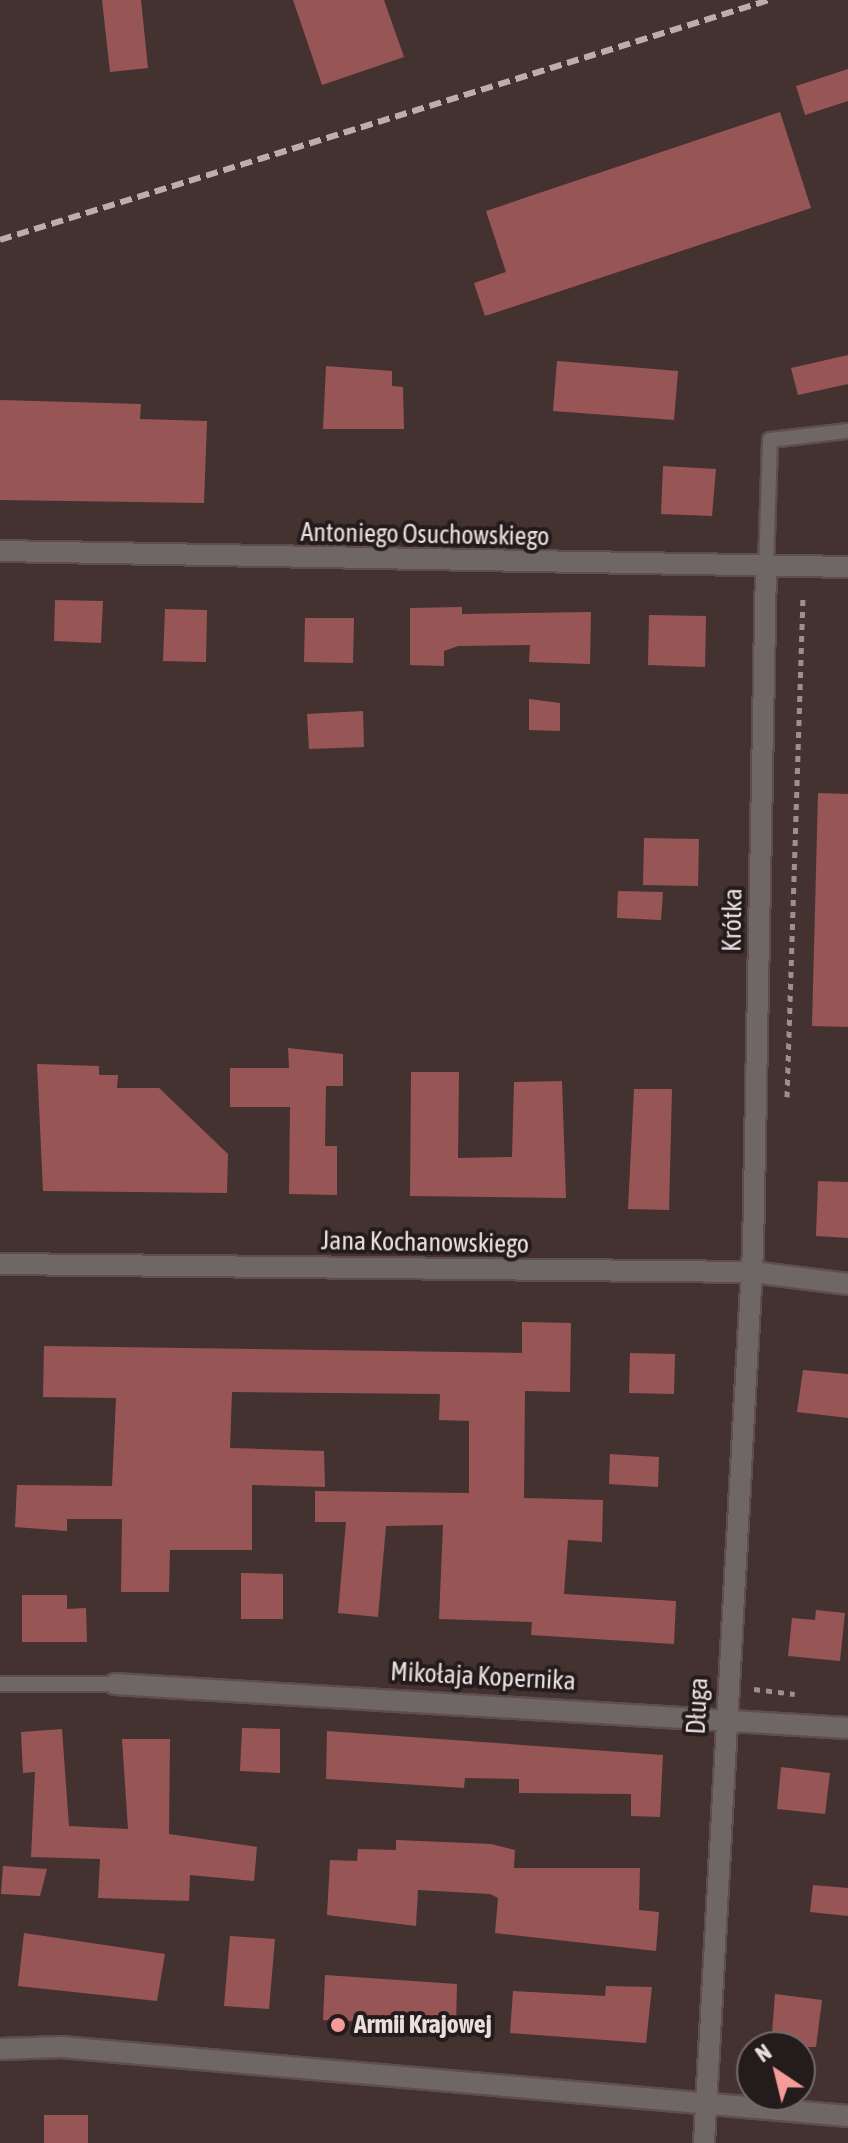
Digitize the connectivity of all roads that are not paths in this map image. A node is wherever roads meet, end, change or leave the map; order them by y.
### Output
1 (848, 431) edge
2 (0, 551) edge
3 (848, 567) edge
4 (766, 569) junction
5 (0, 1264) edge
6 (752, 1272) junction
7 (848, 1284) edge
8 (0, 1684) edge
9 (115, 1684) joint
10 (723, 1716) junction
11 (848, 1728) edge
12 (0, 2049) edge
13 (706, 2102) junction
14 (848, 2116) edge
15 (704, 2143) edge

1 - 4 lane
2 - 4 street, Antoniego Osuchowskiego
3 - 4 street, Antoniego Osuchowskiego
4 - 6 street, Krótka
5 - 6 street, Jana Kochanowskiego
6 - 7 street, Jana Kochanowskiego
6 - 10 street, Długa
8 - 9 lane
9 - 10 street, Mikołaja Kopernika
10 - 11 street, Mikołaja Kopernika
10 - 13 street, Długa
12 - 13 street
13 - 14 street
13 - 15 street, Długa

